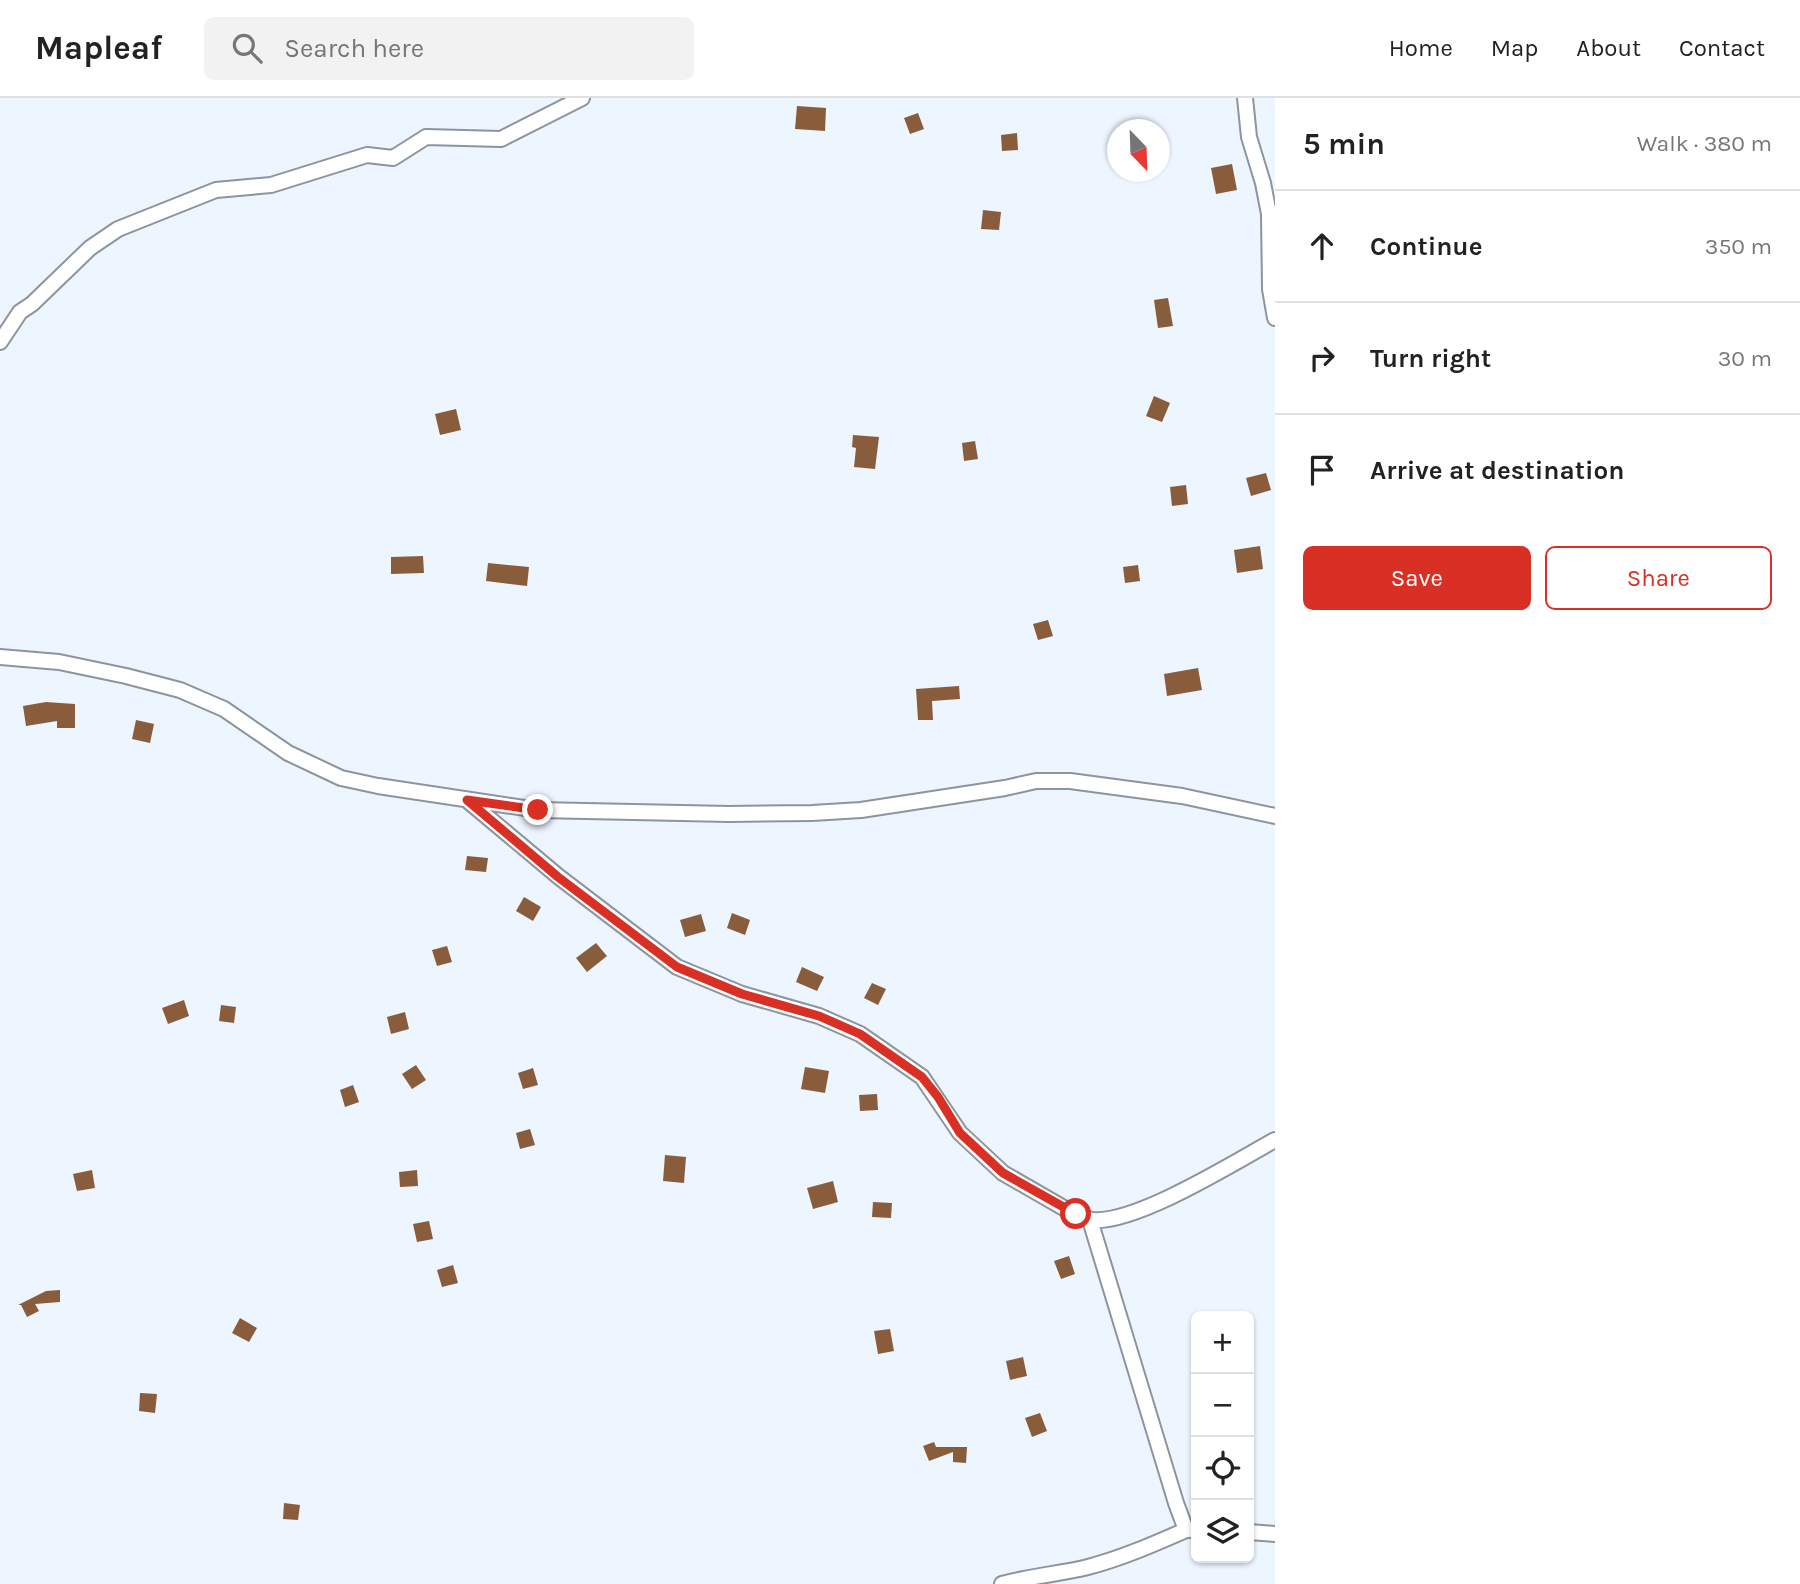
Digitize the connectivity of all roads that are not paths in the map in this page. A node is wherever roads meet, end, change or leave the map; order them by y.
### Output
1 (582, 98) edge
2 (1245, 98) edge
3 (1275, 318) edge
4 (0, 342) edge
5 (0, 657) edge
6 (467, 800) junction
7 (1275, 816) edge
8 (1275, 1140) edge
9 (1090, 1220) junction
10 (1191, 1530) edge
11 (1254, 1532) edge
12 (1275, 1534) edge
13 (1002, 1584) edge

1 - 4 street
2 - 3 street
5 - 6 street
6 - 7 street
6 - 9 street
8 - 9 street
9 - 10 street
10 - 13 street
11 - 12 street

